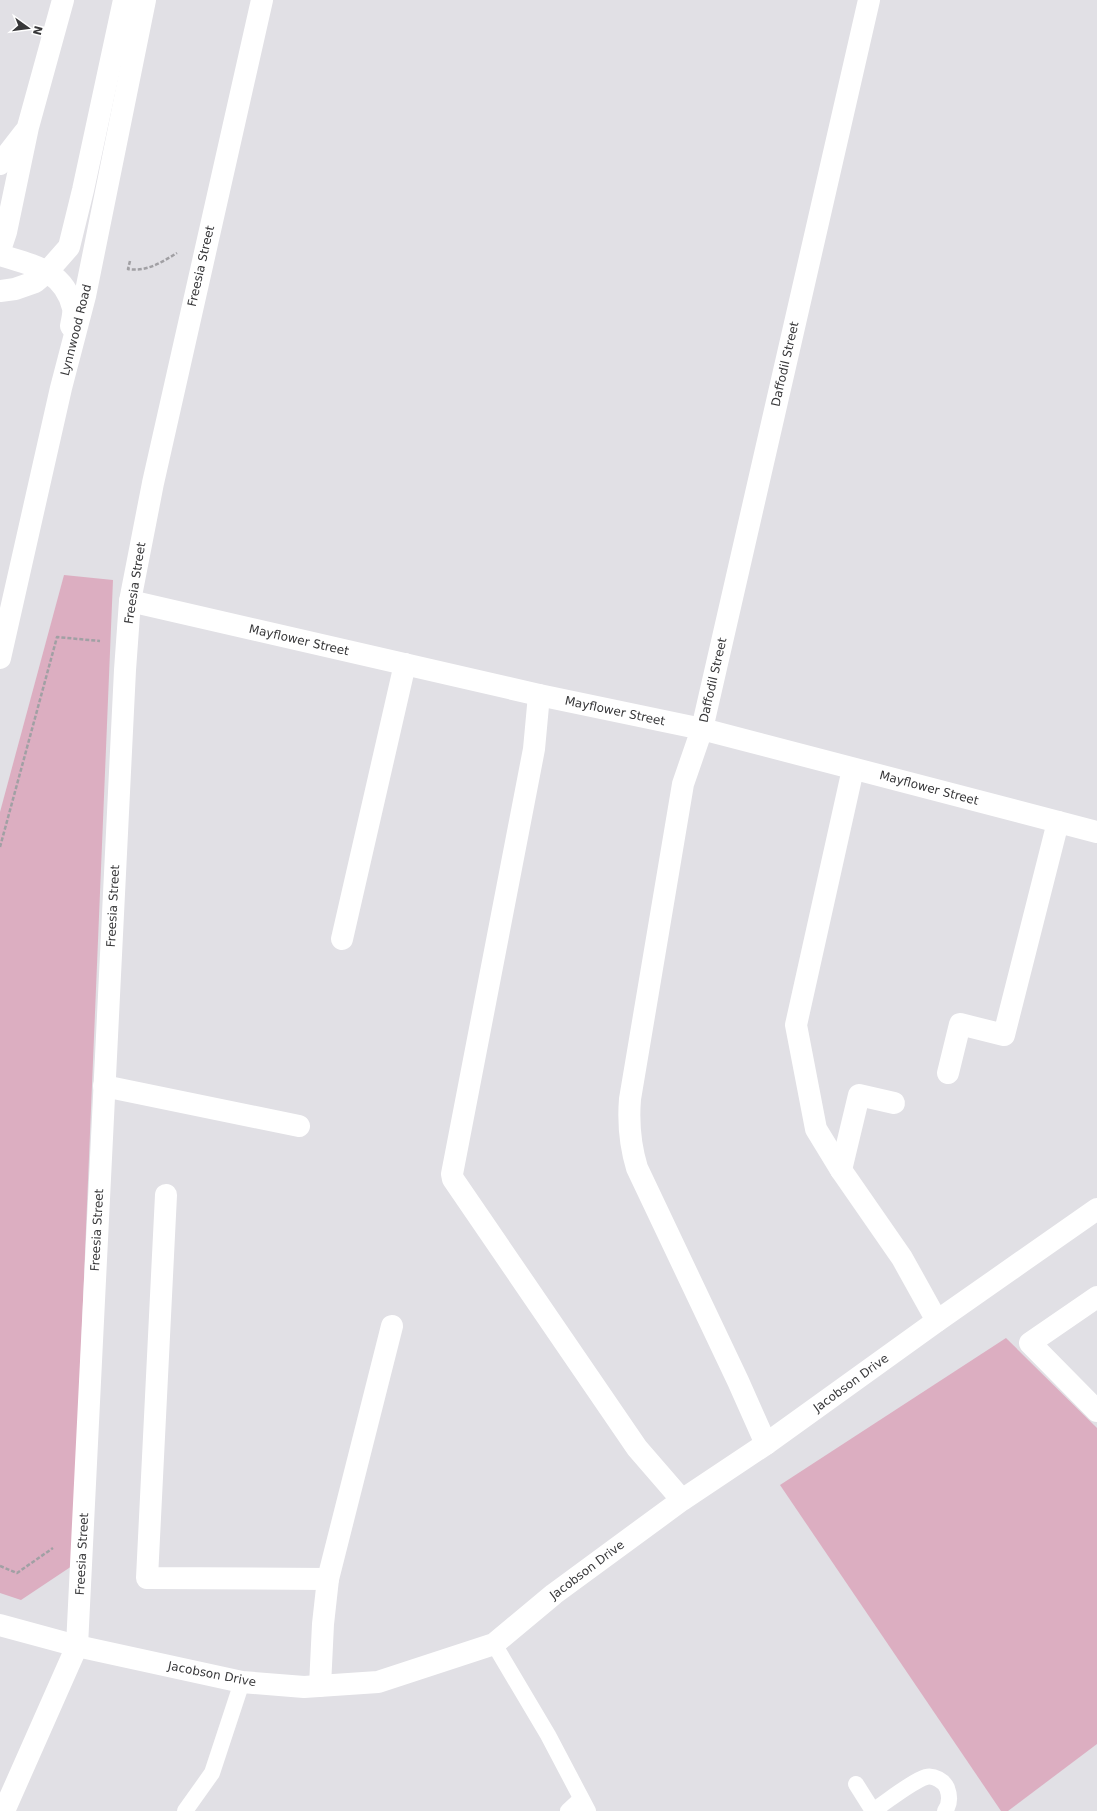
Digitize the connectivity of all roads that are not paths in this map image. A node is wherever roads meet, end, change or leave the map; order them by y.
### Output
1 (63, 0) edge
2 (124, 0) edge
3 (146, 0) edge
4 (262, 0) edge
5 (869, 0) edge
6 (28, 128) junction
7 (0, 164) edge
8 (0, 250) edge
9 (0, 255) edge
10 (47, 272) junction
11 (0, 291) edge
12 (61, 388) junction
13 (130, 601) junction
14 (0, 658) edge
15 (405, 664) junction
16 (539, 695) junction
17 (702, 729) junction
18 (853, 769) junction
19 (1058, 822) junction
20 (1097, 832) edge
21 (342, 939) dead end
22 (948, 1073) dead end
23 (104, 1086) junction
24 (894, 1103) dead end
25 (299, 1126) dead end
26 (841, 1170) junction
27 (166, 1195) dead end
28 (1097, 1209) edge
29 (1097, 1296) edge
30 (937, 1321) junction
31 (392, 1326) dead end
32 (1097, 1411) edge
33 (766, 1444) junction
34 (682, 1500) junction
35 (328, 1579) junction
36 (0, 1625) edge
37 (494, 1644) junction
38 (78, 1646) junction
39 (242, 1682) junction
40 (320, 1686) junction
41 (856, 1784) dead end
42 (584, 1805) edge
43 (4, 1811) edge
44 (185, 1811) edge
45 (568, 1811) edge
46 (874, 1811) edge
47 (945, 1811) edge

1 - 6 street
2 - 10 street
3 - 12 street, Lynnwood Road
4 - 13 street, Freesia Street
5 - 17 street, Daffodil Street
6 - 7 street
6 - 8 street
9 - 10 street
10 - 11 street
10 - 12 street
12 - 14 street, Lynnwood Road
13 - 15 street, Mayflower Street
13 - 23 street, Freesia Street
15 - 16 street, Mayflower Street
15 - 21 street
16 - 17 street, Mayflower Street
16 - 34 street
17 - 18 street, Mayflower Street
17 - 33 street, Daffodil Street
18 - 19 street, Mayflower Street
18 - 26 street
19 - 20 street, Mayflower Street
19 - 22 street
23 - 25 street
23 - 38 street, Freesia Street
24 - 26 street
26 - 30 street
27 - 35 street
28 - 30 street, Jacobson Drive
29 - 32 street
30 - 33 street, Jacobson Drive
31 - 35 street
33 - 34 street, Jacobson Drive
34 - 37 street, Jacobson Drive
35 - 40 street
36 - 38 street, Jacobson Drive
37 - 40 street, Jacobson Drive
37 - 42 lane
38 - 39 street, Jacobson Drive
38 - 43 street, Freesia Street
39 - 40 street, Jacobson Drive
39 - 44 lane
41 - 46 lane
42 - 45 lane
46 - 47 lane

